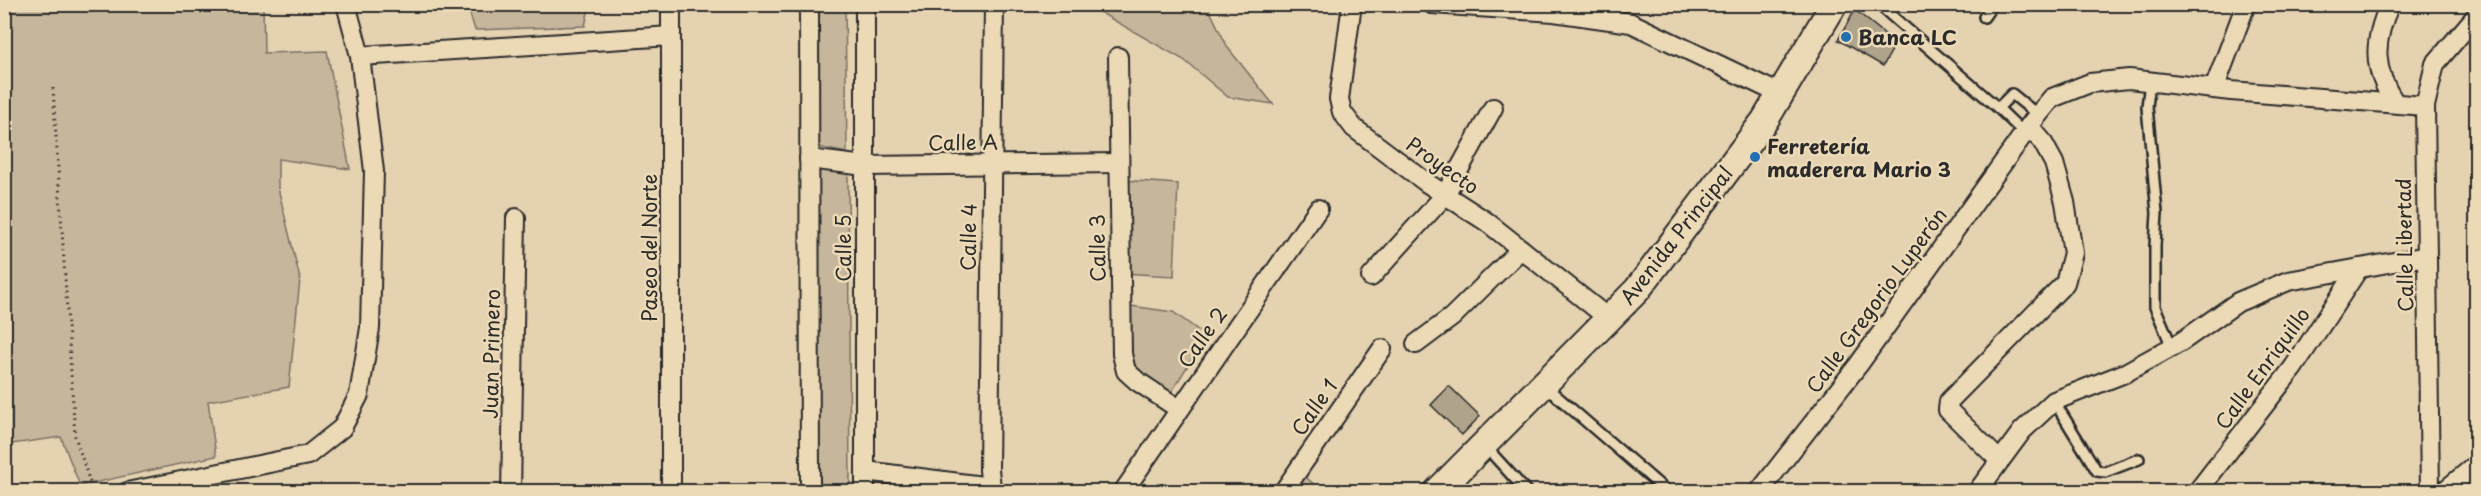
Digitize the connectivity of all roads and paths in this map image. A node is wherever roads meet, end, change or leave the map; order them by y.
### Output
1 (346, 4) edge
2 (671, 4) edge
3 (809, 4) edge
4 (865, 4) edge
5 (994, 4) edge
6 (1352, 4) edge
7 (1432, 4) edge
8 (1834, 4) edge
9 (1878, 4) edge
10 (1993, 4) edge
11 (2246, 4) edge
12 (2390, 4) edge
13 (1605, 11) edge
14 (2476, 16) edge
15 (1984, 17) dead end
16 (671, 36) junction
17 (360, 56) junction
18 (1118, 57) dead end
19 (2150, 81) junction
20 (53, 88) dead end
21 (2214, 89) junction
22 (1782, 95) junction
23 (2395, 103) junction
24 (2425, 106) junction
25 (1493, 108) dead end
26 (1998, 108) junction
27 (2031, 125) junction
28 (809, 159) junction
29 (1118, 163) junction
30 (991, 165) junction
31 (865, 166) junction
32 (1445, 195) junction
33 (1318, 209) dead end
34 (516, 218) dead end
35 (1521, 249) junction
36 (2427, 256) junction
37 (2360, 268) junction
38 (1371, 277) dead end
39 (1608, 318) junction
40 (1416, 344) dead end
41 (2172, 347) junction
42 (1382, 349) dead end
43 (1544, 385) junction
44 (2054, 401) junction
45 (1179, 409) junction
46 (1484, 444) junction
47 (2139, 459) dead end
48 (1999, 460) junction
49 (2476, 465) edge
50 (865, 471) junction
51 (992, 483) edge
52 (1664, 489) dead end
53 (93, 492) edge
54 (128, 492) edge
55 (511, 492) edge
56 (671, 492) edge
57 (810, 492) edge
58 (865, 492) edge
59 (1123, 492) edge
60 (1283, 492) edge
61 (1437, 492) edge
62 (1527, 492) edge
63 (1759, 492) edge
64 (1977, 492) edge
65 (2197, 492) edge
66 (2430, 492) edge
67 (2443, 492) edge

1 - 17 street
2 - 16 street, Paseo del Norte
3 - 28 street
4 - 31 street, Calle 5
5 - 30 street, Calle 4
6 - 32 street, Proyecto
7 - 13 street
8 - 22 street, Avenida Principal
9 - 26 lane
10 - 15 lane
11 - 21 street
12 - 23 street
13 - 22 street
14 - 24 street, Calle Libertad
16 - 17 street
16 - 56 street, Paseo del Norte
17 - 54 street
18 - 29 street, Calle 3
19 - 21 street, Calle Gregorio Luperón
19 - 27 street, Calle Gregorio Luperón
19 - 41 lane
20 - 53 path
21 - 23 street, Calle Gregorio Luperón
22 - 39 street, Avenida Principal
23 - 24 street, Calle Gregorio Luperón
24 - 36 street, Calle Libertad
25 - 32 street
26 - 27 lane
26 - 27 lane
27 - 48 street
27 - 63 street, Calle Gregorio Luperón
28 - 31 street, Calle A
28 - 57 street
29 - 30 street, Calle A
29 - 45 street, Calle 3
30 - 31 street, Calle A
30 - 51 street, Calle 4
31 - 50 street, Calle 5
32 - 35 street, Proyecto
32 - 38 street
33 - 45 street, Calle 2
34 - 55 street, Juan Primero
35 - 39 street, Proyecto
35 - 40 street
36 - 37 street
36 - 66 street, Calle Libertad
37 - 41 street
37 - 65 street, Calle Enriquillo
39 - 43 street, Avenida Principal
41 - 44 street
42 - 60 street, Calle 1
43 - 46 street, Avenida Principal
43 - 52 lane
44 - 47 lane
44 - 48 street
45 - 59 street, Calle 2
46 - 61 street, Avenida Principal
46 - 62 lane
48 - 64 street
49 - 67 street
50 - 51 street
50 - 58 street, Calle 5

